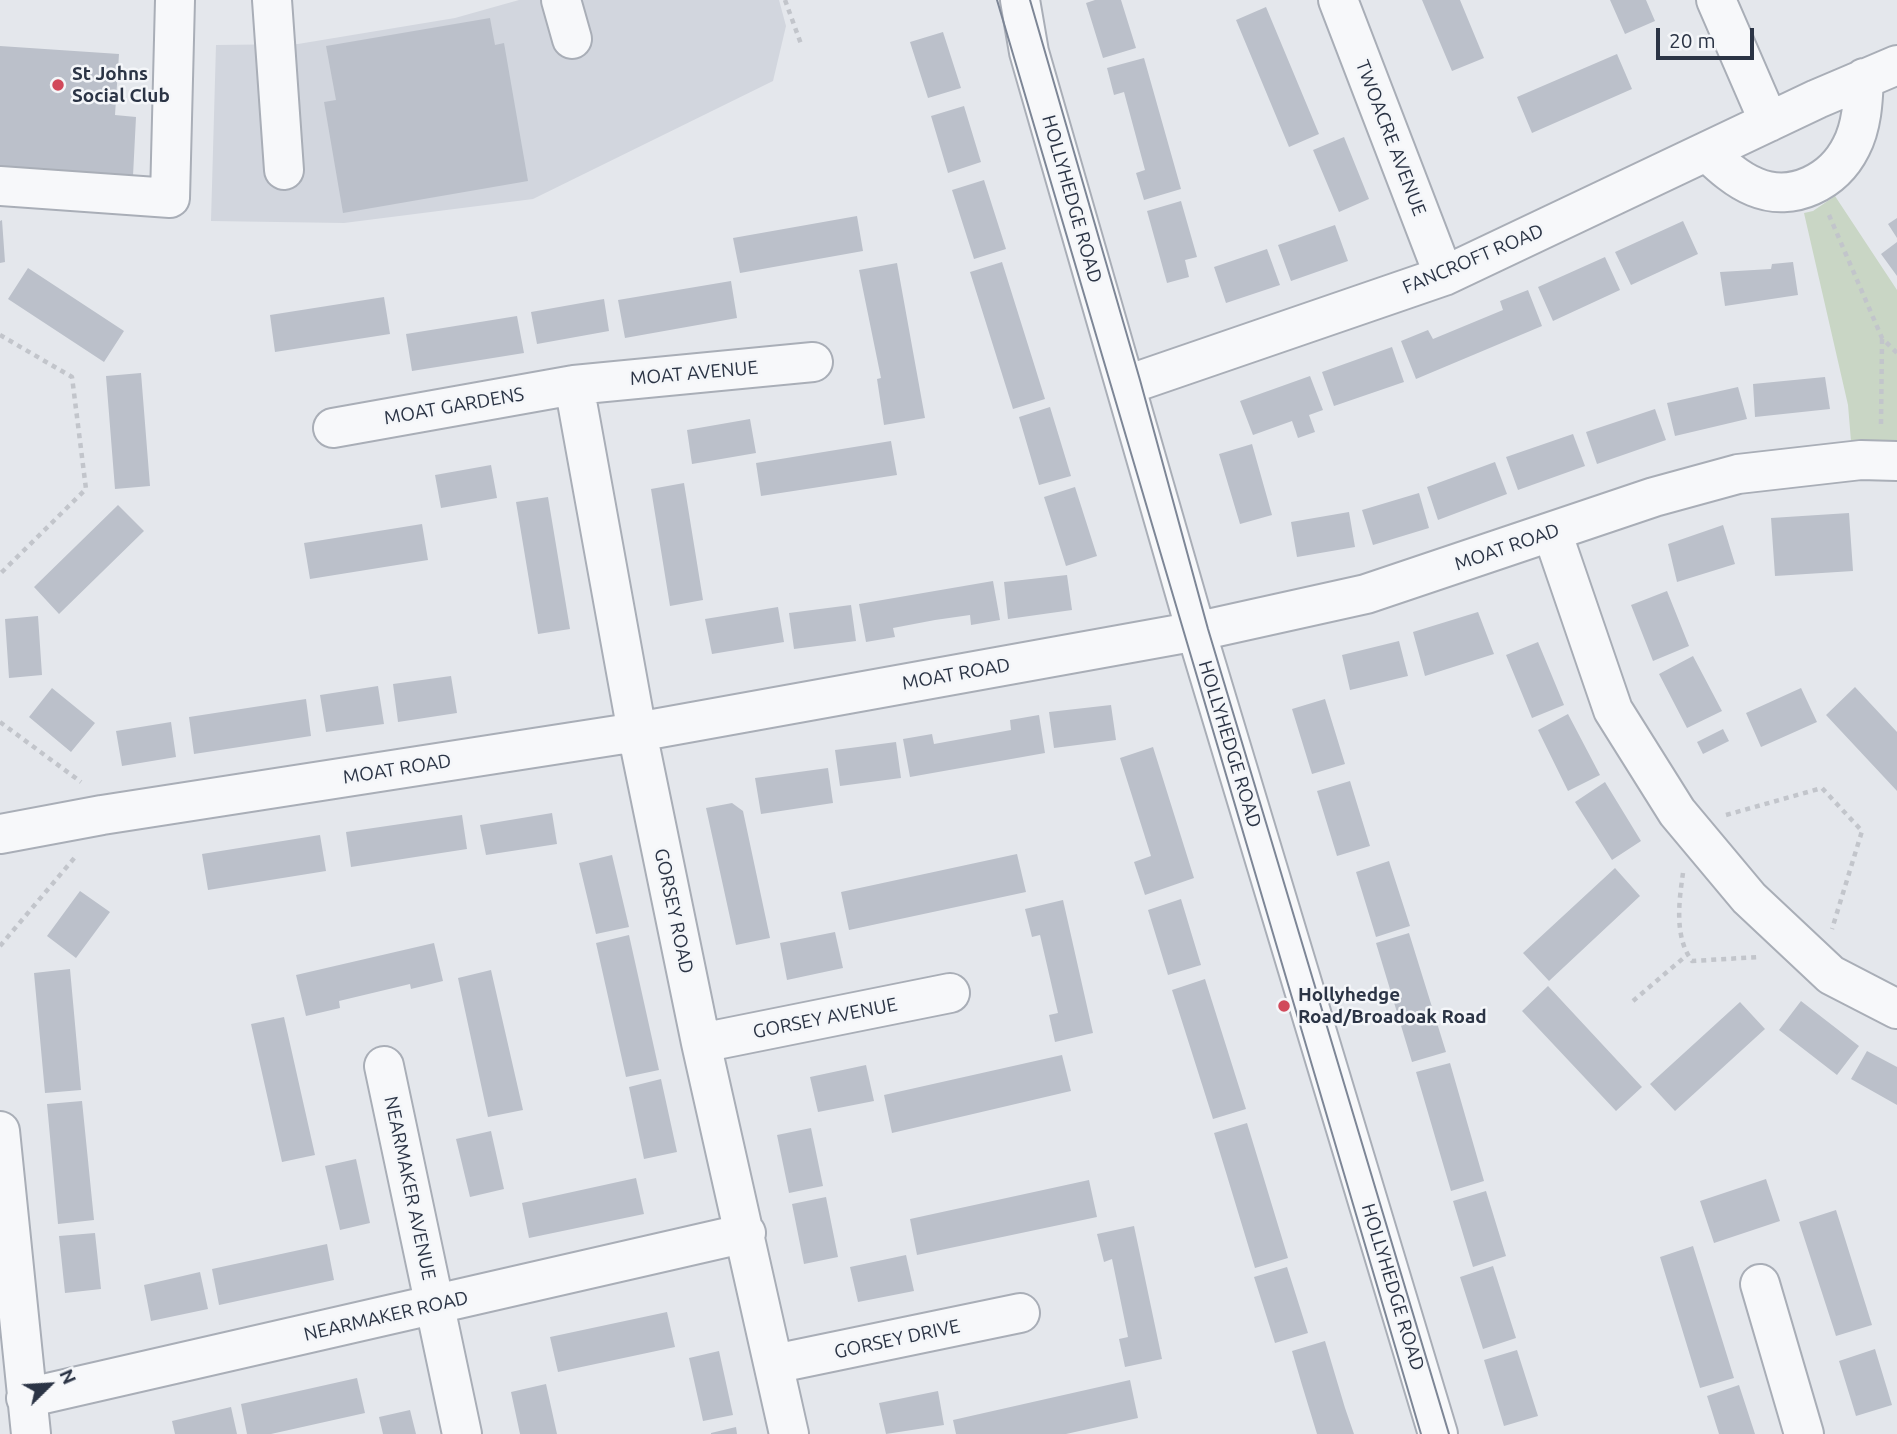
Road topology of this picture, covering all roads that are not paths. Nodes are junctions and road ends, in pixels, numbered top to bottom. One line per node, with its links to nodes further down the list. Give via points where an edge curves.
1 (175, 0): 14 (street, via 170,198)
2 (272, 0): 13 (street)
3 (561, 0): 8 (street)
4 (1002, 0): 9 (street, HOLLYHEDGE ROAD)
5 (1020, 0): 9 (street, HOLLYHEDGE ROAD)
6 (1338, 0): 15 (street, TWOACRE AVENUE)
7 (1716, 0): 11 (street)
8 (572, 39)
9 (1030, 52): 18 (street, HOLLYHEDGE ROAD)
10 (1881, 72): 11 (street, FANCROFT ROAD); 12 (street, via 1852,146 1837,169 1815,186 1786,192 1756,188)
11 (1769, 122): 12 (street, FANCROFT ROAD)
12 (1707, 152): 15 (street, FANCROFT ROAD)
13 (284, 170)
14 (0, 186)
15 (1444, 276): 18 (street, FANCROFT ROAD)
16 (813, 362): 17 (street, MOAT AVENUE)
17 (575, 384): 19 (street, MOAT GARDENS); 23 (street, GORSEY ROAD)
18 (1126, 385): 22 (street, HOLLYHEDGE ROAD)
19 (332, 428)
20 (1889, 461): 21 (street, MOAT ROAD, via 1803,464 1738,474)
21 (1552, 532): 22 (street, MOAT ROAD, via 1366,594); 26 (street, via 1613,710 1691,829 1749,898 1831,975)
22 (1196, 631): 23 (street, MOAT ROAD); 38 (street, HOLLYHEDGE ROAD)
23 (637, 732): 24 (street, MOAT ROAD); 27 (street, GORSEY ROAD)
24 (0, 834)
25 (950, 993): 27 (street, GORSEY AVENUE)
26 (1897, 1009)
27 (701, 1043): 30 (street, GORSEY ROAD)
28 (384, 1066): 32 (street, NEARMAKER AVENUE)
29 (0, 1131): 35 (street)
30 (746, 1233): 32 (street, NEARMAKER ROAD); 34 (street, GORSEY ROAD)
31 (1760, 1284): 39 (street)
32 (435, 1305): 35 (street, NEARMAKER ROAD); 36 (street, NEARMAKER AVENUE)
33 (1020, 1313): 34 (street, GORSEY DRIVE)
34 (774, 1364): 37 (street, GORSEY ROAD)
35 (29, 1416)
36 (462, 1434)
37 (789, 1434)
38 (1438, 1434)
39 (1804, 1434)

